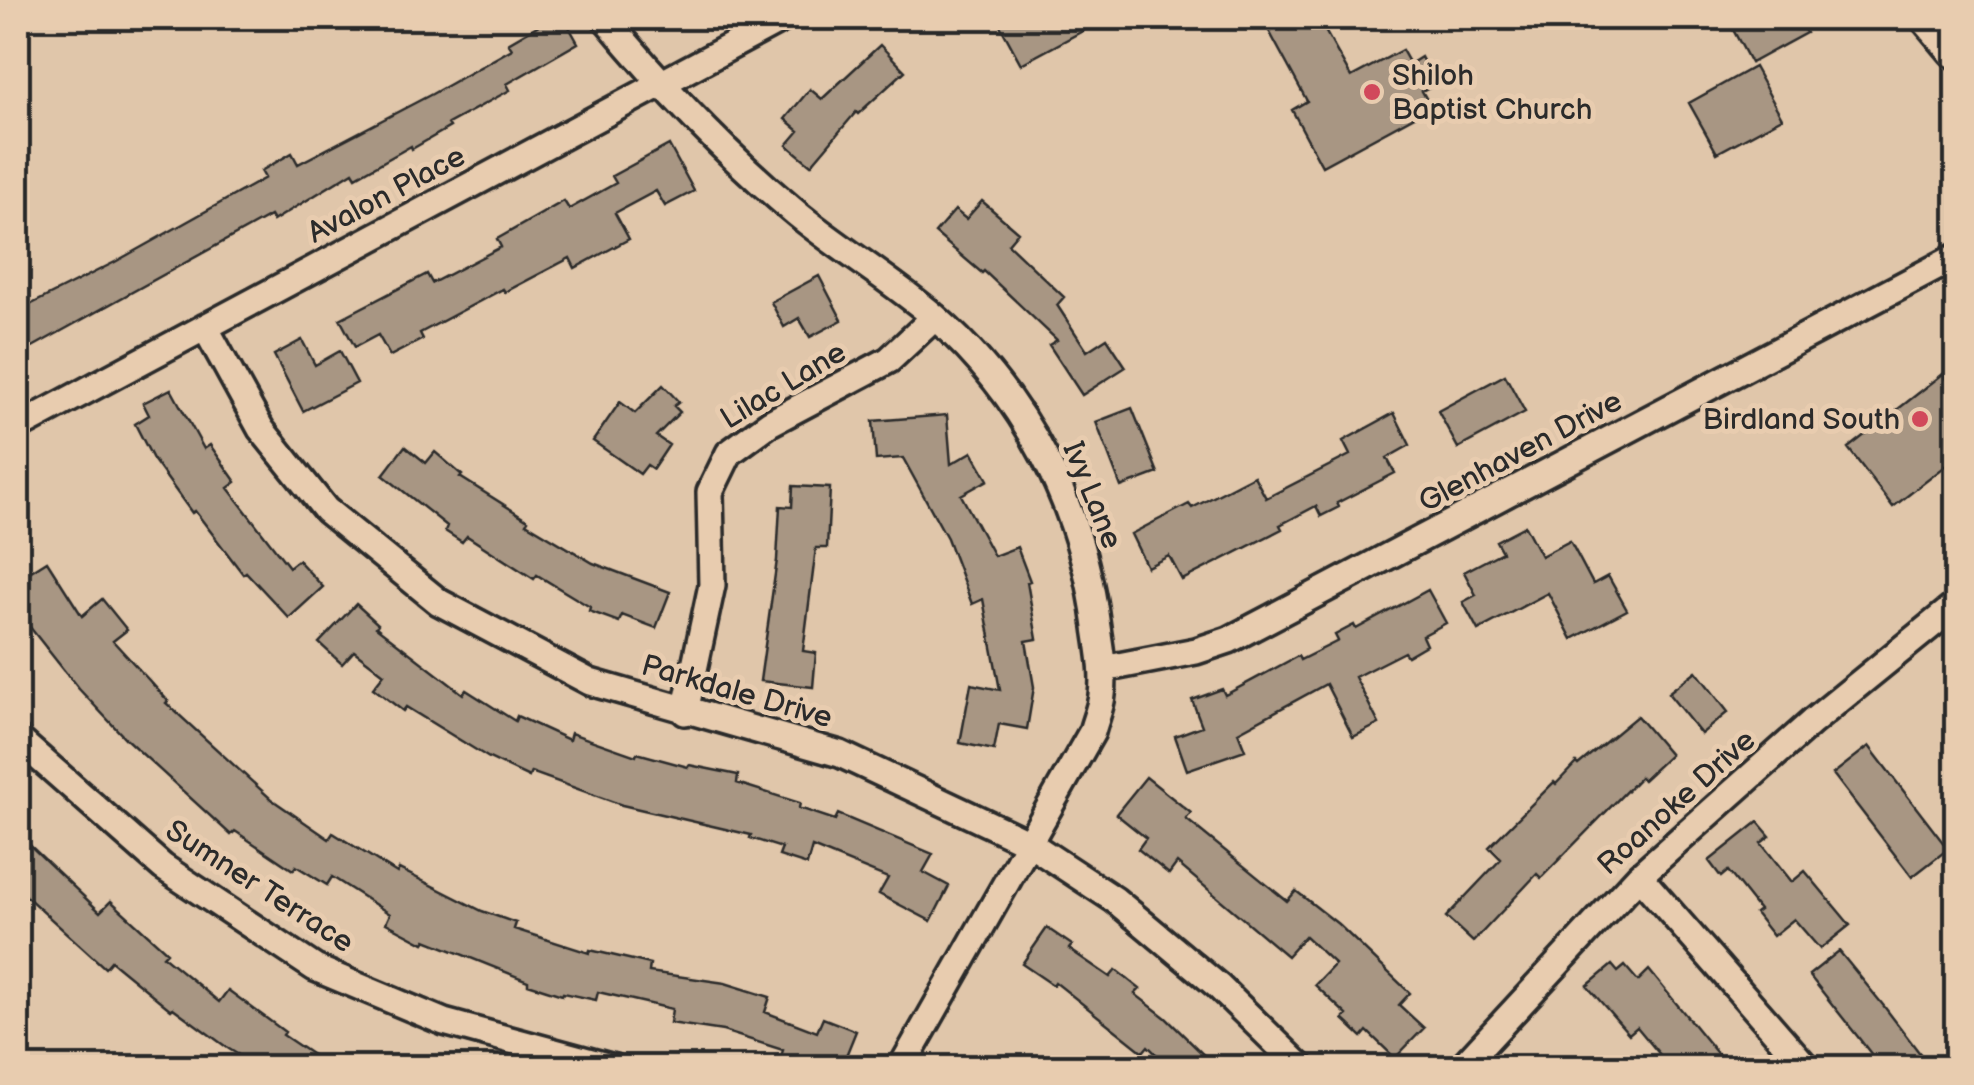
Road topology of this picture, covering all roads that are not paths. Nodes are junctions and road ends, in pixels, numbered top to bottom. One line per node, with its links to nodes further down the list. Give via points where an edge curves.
1 (605, 18): 5 (street, Ivy Lane)
2 (784, 18): 5 (street, Avalon Place)
3 (1929, 18): 4 (main road)
4 (1956, 50)
5 (660, 85): 7 (street, Ivy Lane, via 795,212); 8 (street, Avalon Place)
6 (1956, 257): 11 (street, Glenhaven Drive, via 1229,640)
7 (936, 317): 11 (street, Ivy Lane, via 1009,397 1050,462 1092,583); 12 (street, Lilac Lane, via 888,360 729,453 710,492 712,585)
8 (204, 327): 9 (street, Avalon Place); 12 (street, Parkdale Drive, via 261,429 326,510 439,602 590,682)
9 (18, 427)
10 (1956, 606): 15 (street, Roanoke Drive, via 1812,722)
11 (1103, 669): 14 (street, Ivy Lane, via 1092,732)
12 (686, 712): 14 (street, Parkdale Drive, via 840,754)
13 (18, 739): 16 (street, Sumner Terrace, via 164,868 315,968 444,1022)
14 (1028, 842): 17 (street, Ivy Lane); 18 (street, Parkdale Drive, via 1115,900)
15 (1639, 876): 19 (street, Roanoke Drive); 20 (street)
16 (614, 1068)
17 (900, 1068)
18 (1302, 1068)
19 (1461, 1068)
20 (1807, 1068)

